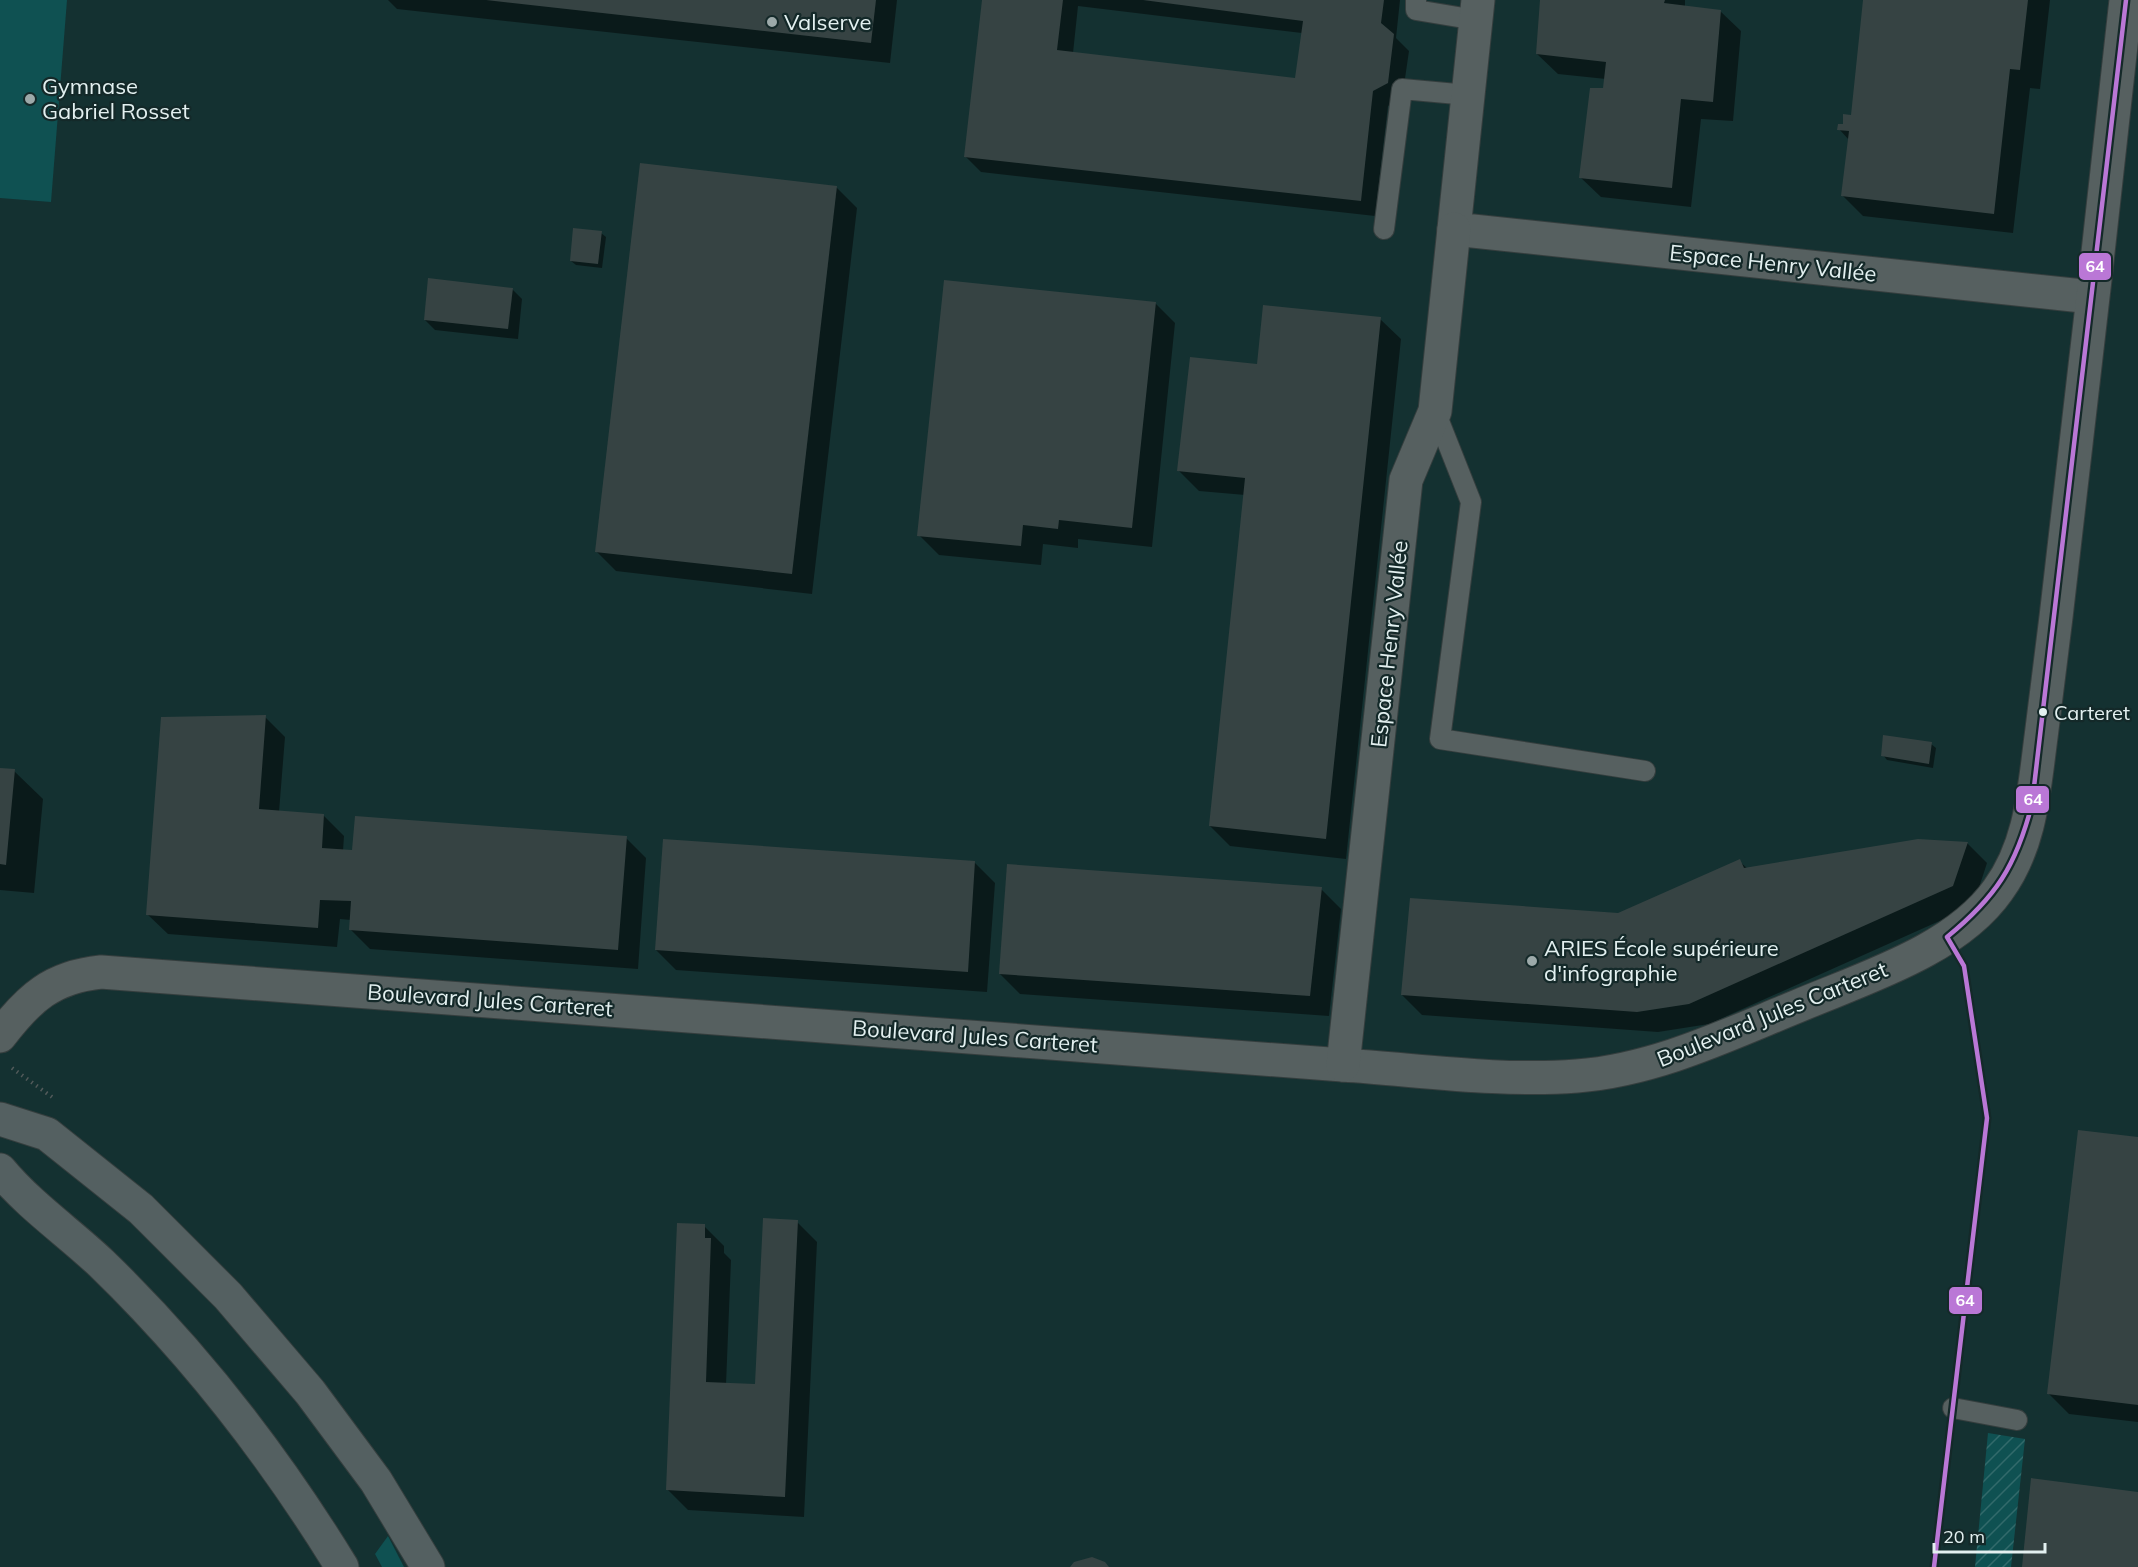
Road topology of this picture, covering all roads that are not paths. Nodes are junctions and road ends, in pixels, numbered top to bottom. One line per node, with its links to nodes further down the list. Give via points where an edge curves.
1 (1416, 0): 3 (lane, via 1416,10)
2 (2126, 0): 7 (street, Boulevard Jules Carteret)
3 (1477, 10): 4 (street, Espace Henry Vallée)
4 (1468, 95): 5 (lane, via 1402,89); 6 (street, Espace Henry Vallée)
5 (1384, 229)
6 (1454, 229): 7 (street, Espace Henry Vallée); 8 (street, Espace Henry Vallée)
7 (2092, 297): 11 (street, Boulevard Jules Carteret, via 2032,804 2024,839 1996,893 1947,937 1896,965 1707,1044 1621,1070 1520,1077)
8 (1435, 411): 9 (lane, via 1471,502 1440,739); 11 (street, Espace Henry Vallée, via 1406,480)
9 (1646, 771)
10 (0, 1036): 11 (street, Boulevard Jules Carteret, via 20,1009 52,984 78,974 101,972)
11 (1343, 1065)
12 (0, 1119): 17 (main road, via 47,1134 141,1209 228,1296 310,1392 363,1463)
13 (0, 1170): 16 (main road, via 20,1194 99,1262 186,1352 264,1450)
14 (1953, 1408): 15 (lane)
15 (2017, 1420)
16 (342, 1567)
17 (428, 1567)

